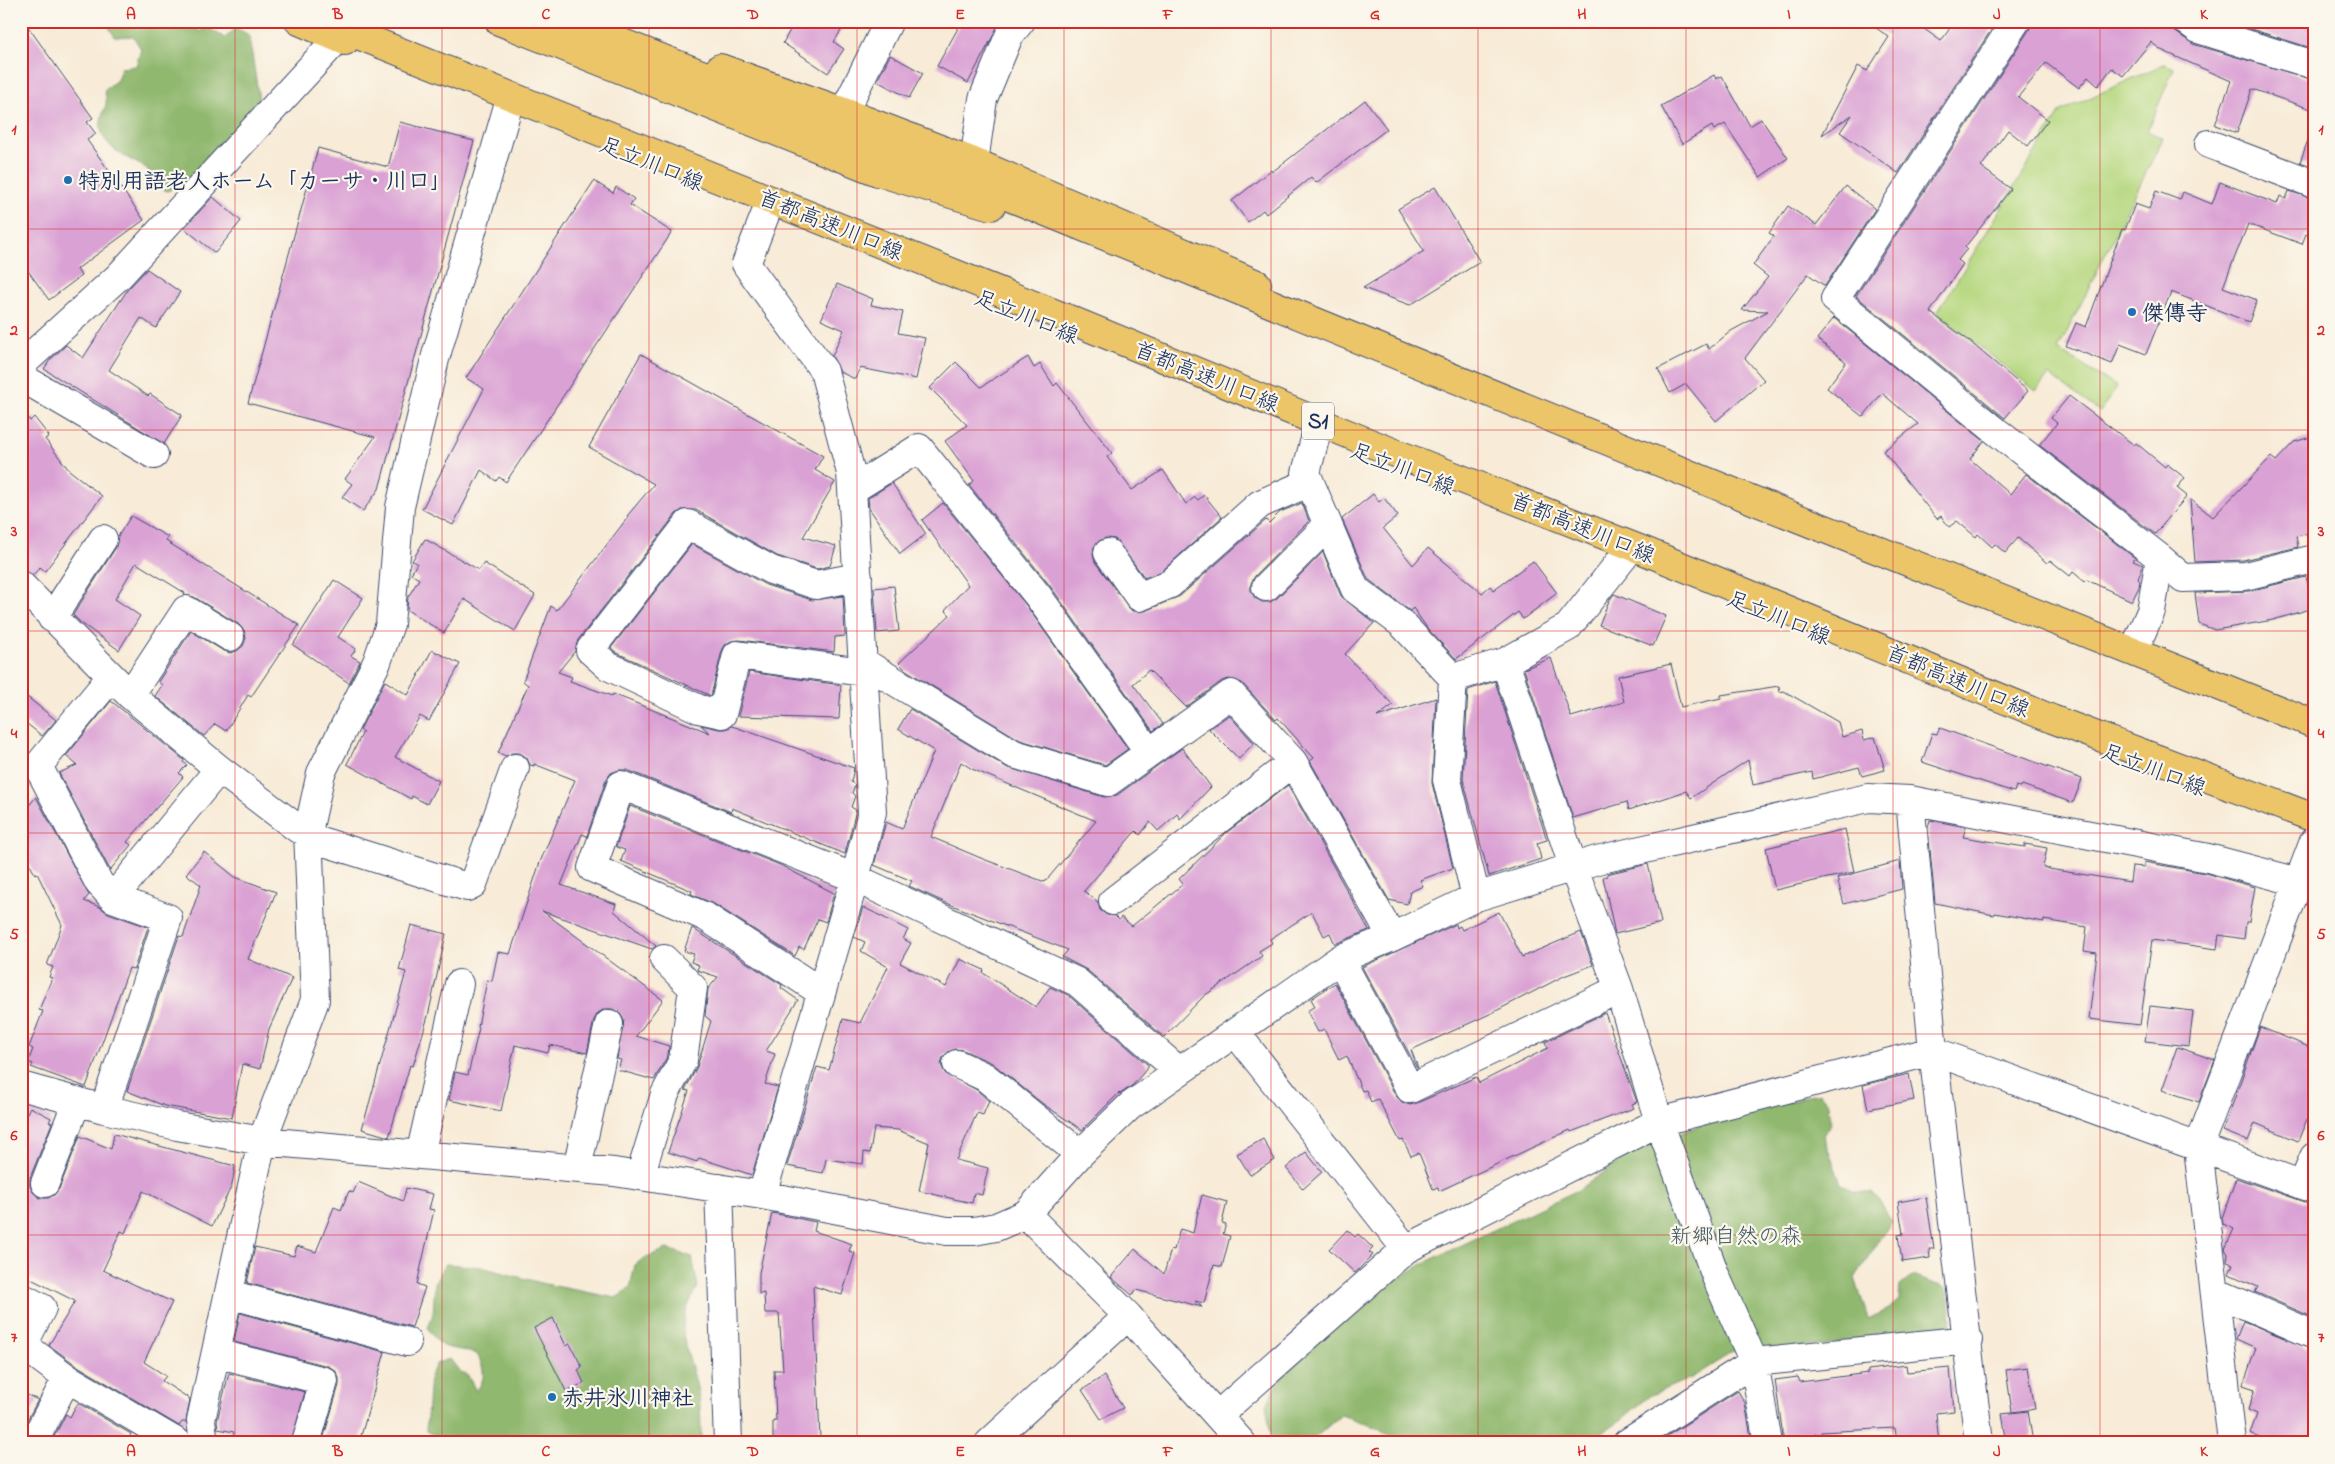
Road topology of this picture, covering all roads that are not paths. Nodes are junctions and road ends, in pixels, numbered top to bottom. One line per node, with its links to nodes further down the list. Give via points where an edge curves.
1 (299, 21): 9 (main road, 足立川口線)
2 (498, 21): 17 (main road, via 878,172)
3 (567, 21): 17 (main road)
4 (597, 21): 12 (main road)
5 (889, 21): 12 (street)
6 (1021, 21): 14 (street, via 1009,36 983,99)
7 (2016, 21): 28 (street, via 1835,299 1997,432)
8 (2187, 21): 10 (street, via 2198,29)
9 (331, 30): 11 (main road, 足立川口線); 18 (street, via 119,276); 47 (main road, 首都高速川口線 / S1, via 1066,318 2052,719)
10 (2314, 65)
11 (508, 106): 16 (main road, 足立川口線); 49 (street, via 435,359 400,507 390,624 377,662 321,773)
12 (844, 112): 14 (main road)
13 (2209, 144): 15 (street)
14 (974, 162): 35 (main road, via 1305,304)
15 (2314, 184)
16 (766, 210): 20 (main road, 足立川口線); 23 (street, via 746,264 824,371 851,473)
17 (1152, 255): 41 (main road)
18 (21, 365)
19 (21, 378): 21 (street)
20 (1316, 434): 22 (street, via 1306,473); 27 (main road, 足立川口線)
21 (154, 456)
22 (1310, 482): 24 (street); 26 (street, via 1260,504 1170,584 1139,597)
23 (852, 490): 30 (street); 42 (street, via 919,448 1038,596)
24 (1328, 526): 32 (street); 38 (street, via 1355,589 1402,624)
25 (103, 539): 33 (street)
26 (1108, 553)
27 (1626, 554): 36 (street, via 1568,627); 48 (main road, 足立川口線, via 2060,734)
28 (2160, 558): 29 (street, via 2183,578 2246,576); 35 (street, via 2151,611)
29 (2314, 559)
30 (858, 577): 37 (street); 37 (street, via 816,585 771,570 688,524 590,650 608,666 699,709 722,714 737,656)
31 (21, 585): 33 (street)
32 (1266, 587)
33 (52, 618): 39 (street)
34 (230, 637): 39 (street, via 186,610)
35 (2137, 643): 40 (main road)
36 (1505, 662): 38 (street); 51 (street)
37 (863, 667): 42 (street, via 1014,754 1108,782); 52 (street, via 872,812)
38 (1453, 678): 54 (street, via 1447,780)
39 (121, 686): 45 (street); 55 (street, via 38,766 99,883)
40 (2314, 714)
41 (2314, 724)
42 (1149, 752): 43 (street, via 1231,694)
43 (1293, 762): 56 (street); 57 (street)
44 (515, 768): 49 (street, via 472,884 467,887)
45 (219, 769): 49 (street); 55 (street)
46 (1910, 800): 51 (street, via 1868,798 1597,860); 53 (street, via 2208,858); 65 (street)
47 (2314, 818)
48 (2314, 830)
49 (308, 834): 72 (street, via 315,1000)
50 (2314, 841): 53 (street)
51 (1574, 869): 54 (street); 61 (street)
52 (855, 878): 62 (street); 62 (street, via 621,785 592,868 706,917); 67 (street, via 1077,982)
53 (2306, 884): 73 (street)
54 (1476, 897): 57 (street)
55 (113, 898): 70 (street, via 168,918)
56 (1113, 901)
57 (1392, 937): 59 (street)
58 (664, 959): 78 (street, via 692,988 683,1060 665,1094)
59 (1340, 959): 61 (street, via 1410,1089); 64 (street)
60 (459, 984): 75 (street)
61 (1619, 989): 71 (street)
62 (821, 992): 82 (street)
63 (609, 1024): 77 (street)
64 (1236, 1033): 67 (street); 84 (street)
65 (1933, 1051): 71 (street); 73 (street); 90 (street)
66 (957, 1064): 74 (street, via 985,1076)
67 (1179, 1071): 74 (street, via 1130,1106)
68 (21, 1086): 69 (street)
69 (77, 1101): 70 (street); 79 (street)
70 (104, 1109): 72 (street)
71 (1659, 1122): 84 (street); 93 (street, via 1716,1277)
72 (262, 1141): 75 (street); 86 (street)
73 (2198, 1148): 80 (street); 85 (street)
74 (1080, 1154): 83 (street)
75 (420, 1155): 77 (street)
76 (2314, 1156): 80 (street)
77 (577, 1168): 78 (street)
78 (640, 1176): 81 (street)
79 (45, 1183)
80 (2308, 1187)
81 (719, 1188): 82 (street); 99 (street)
82 (762, 1195): 83 (street, via 948,1231 996,1227)
83 (1026, 1214): 88 (street)
84 (1406, 1249): 95 (street)
85 (2215, 1292): 89 (street); 105 (street)
86 (229, 1294): 91 (street); 92 (street)
87 (21, 1297): 94 (street, via 42,1308 24,1345)
88 (1128, 1316): 95 (street); 100 (street)
89 (2314, 1335)
90 (1969, 1340): 93 (street); 104 (street)
91 (407, 1342)
92 (216, 1353): 96 (street); 98 (street, via 324,1381)
93 (1754, 1362): 102 (street); 103 (street)
94 (67, 1378): 96 (street); 97 (street)
95 (1218, 1414): 101 (street)
96 (199, 1442)
97 (33, 1443)
98 (306, 1443)
99 (728, 1443)
100 (989, 1443)
101 (1242, 1443)
102 (1626, 1443)
103 (1768, 1443)
104 (1980, 1443)
105 (2232, 1443)

